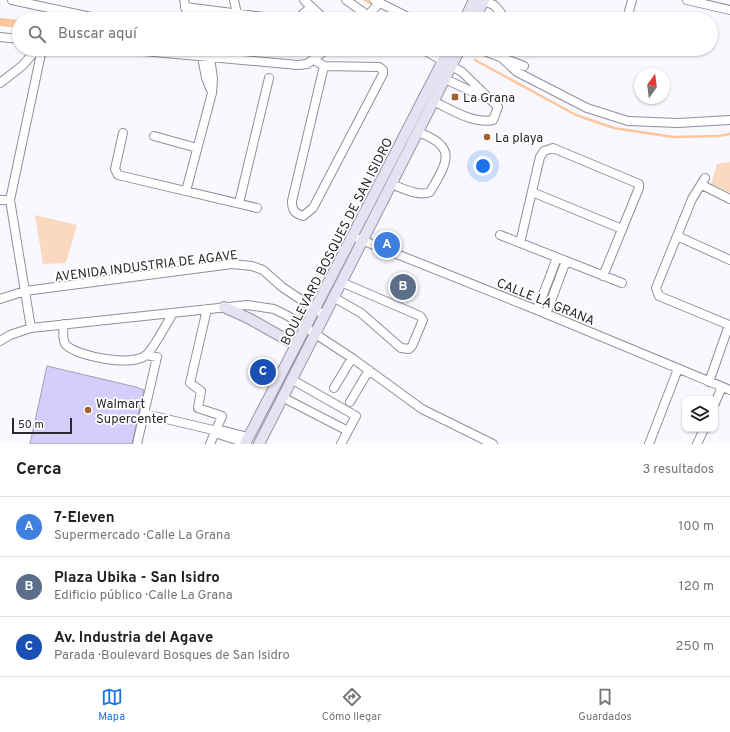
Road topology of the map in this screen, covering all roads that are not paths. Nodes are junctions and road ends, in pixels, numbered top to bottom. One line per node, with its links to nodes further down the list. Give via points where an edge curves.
1 (12, 0): 11 (street)
2 (234, 0): 15 (street)
3 (304, 0): 10 (street)
4 (346, 0): 18 (street)
5 (632, 0): 24 (street)
6 (687, 0): 12 (street)
7 (477, 1): 21 (main road); 22 (main road); 23 (street, via 494,4)
8 (377, 2): 19 (street); 20 (street)
9 (185, 4): 14 (street)
10 (311, 8): 16 (street); 17 (street)
11 (51, 10): 13 (street)
12 (730, 10)
13 (62, 12)
14 (227, 12)
15 (237, 12)
16 (306, 12)
17 (316, 12)
18 (361, 12)
19 (372, 12)
20 (398, 12)
21 (470, 12)
22 (476, 12)
23 (500, 12)
24 (629, 12)
25 (0, 37): 26 (street)
26 (12, 38)
27 (31, 56): 42 (street)
28 (41, 56): 55 (street)
29 (195, 56): 34 (street)
30 (319, 56): 36 (street)
31 (434, 56): 37 (street)
32 (448, 56): 37 (main road, BOULEVARD BOSQUES DE SAN ISIDRO)
33 (454, 56): 37 (main road, BOULEVARD BOSQUES DE SAN ISIDRO)
34 (206, 57): 36 (street, via 298,65); 49 (street, via 213,78 212,93)
35 (501, 57): 39 (street); 45 (street, via 517,72 587,108 628,121 678,123)
36 (314, 60): 38 (street)
37 (447, 64): 41 (main road, BOULEVARD BOSQUES DE SAN ISIDRO); 43 (street, via 462,72); 61 (main road, BOULEVARD BOSQUES DE SAN ISIDRO)
38 (324, 66): 38 (street, via 378,67 383,70 383,74 313,208 303,216 296,214 292,208 292,201)
39 (524, 66)
40 (269, 78): 56 (street)
41 (445, 79): 43 (street); 44 (main road, BOULEVARD BOSQUES DE SAN ISIDRO)
42 (0, 83)
43 (491, 100): 44 (street, via 498,107 497,112 493,120 486,122 470,118)
44 (433, 101): 46 (main road, BOULEVARD BOSQUES DE SAN ISIDRO)
45 (730, 120)
46 (418, 132): 50 (main road, BOULEVARD BOSQUES DE SAN ISIDRO); 50 (street, via 430,136 446,154 447,161 443,170 430,192 418,193)
47 (123, 133): 51 (street, via 115,172)
48 (154, 136): 49 (street)
49 (198, 148): 51 (street)
50 (391, 184): 61 (main road, BOULEVARD BOSQUES DE SAN ISIDRO)
51 (186, 191): 56 (street)
52 (532, 192): 58 (street); 58 (street, via 540,157 544,151 553,148 639,184); 62 (street)
53 (730, 199): 60 (street, via 704,182 692,198)
54 (0, 200): 55 (street)
55 (10, 200): 69 (street)
56 (239, 203): 57 (street)
57 (257, 208)
58 (622, 229): 66 (street)
59 (500, 235): 62 (street)
60 (677, 236): 64 (street); 80 (street, via 656,293)
61 (357, 238): 67 (main road, BOULEVARD BOSQUES DE SAN ISIDRO); 74 (main road, BOULEVARD BOSQUES DE SAN ISIDRO); 75 (street, CALLE LA GRANA)
62 (520, 243): 63 (street)
63 (557, 258): 65 (street); 75 (street)
64 (730, 260)
65 (566, 261): 66 (street); 77 (street)
66 (603, 276): 68 (street)
67 (341, 282): 70 (main road, BOULEVARD BOSQUES DE SAN ISIDRO); 70 (street, via 420,316 423,320 412,346 409,349 401,348 361,313)
68 (622, 283)
69 (25, 291): 71 (street, AVENIDA INDUSTRIA DE AGAVE); 74 (street, AVENIDA INDUSTRIA DE AGAVE, via 242,264 262,270 282,288); 82 (street)
70 (333, 297): 78 (main road, BOULEVARD BOSQUES DE SAN ISIDRO)
71 (2, 298)
72 (224, 307): 73 (street); 81 (street, via 247,305 274,309); 85 (main road)
73 (207, 309): 76 (street); 99 (street, via 190,383 201,391 198,408 222,416)
74 (314, 310): 78 (street, AVENIDA INDUSTRIA DE AGAVE); 81 (main road, BOULEVARD BOSQUES DE SAN ISIDRO)
75 (537, 310): 77 (street, CALLE LA GRANA)
76 (173, 313): 79 (street); 86 (street)
77 (546, 314): 88 (street, CALLE LA GRANA)
78 (324, 315): 83 (main road, BOULEVARD BOSQUES DE SAN ISIDRO)
79 (64, 324): 82 (street); 86 (street, via 65,344 73,350 124,361 137,360)
80 (730, 325): 91 (street)
81 (306, 326): 83 (street); 85 (main road, BOULEVARD BOSQUES DE SAN ISIDRO)
82 (31, 328): 84 (street)
83 (315, 332): 87 (street); 90 (main road, BOULEVARD BOSQUES DE SAN ISIDRO)
84 (0, 341)
85 (296, 345): 102 (main road, BOULEVARD BOSQUES DE SAN ISIDRO)
86 (146, 355): 98 (street, via 157,358)
87 (352, 358): 89 (street); 93 (street)
88 (678, 369): 91 (street, CALLE LA GRANA); 108 (street)
89 (369, 370): 97 (street); 107 (street, via 422,409)
90 (291, 379): 96 (main road, BOULEVARD BOSQUES DE SAN ISIDRO); 100 (street, via 356,416)
91 (709, 382): 92 (street, CALLE LA GRANA)
92 (722, 387): 94 (street, CALLE LA GRANA); 95 (street)
93 (334, 388)
94 (730, 390)
95 (718, 396)
96 (282, 397): 100 (street); 105 (main road, BOULEVARD BOSQUES DE SAN ISIDRO)
97 (350, 402)
98 (145, 414): 99 (street); 103 (street)
99 (215, 431): 102 (street); 104 (street)
100 (348, 431): 106 (street)
101 (703, 432): 109 (street)
102 (246, 441)
103 (137, 444)
104 (210, 444)
105 (259, 444)
106 (341, 444)
107 (494, 444)
108 (649, 444)
109 (697, 444)

